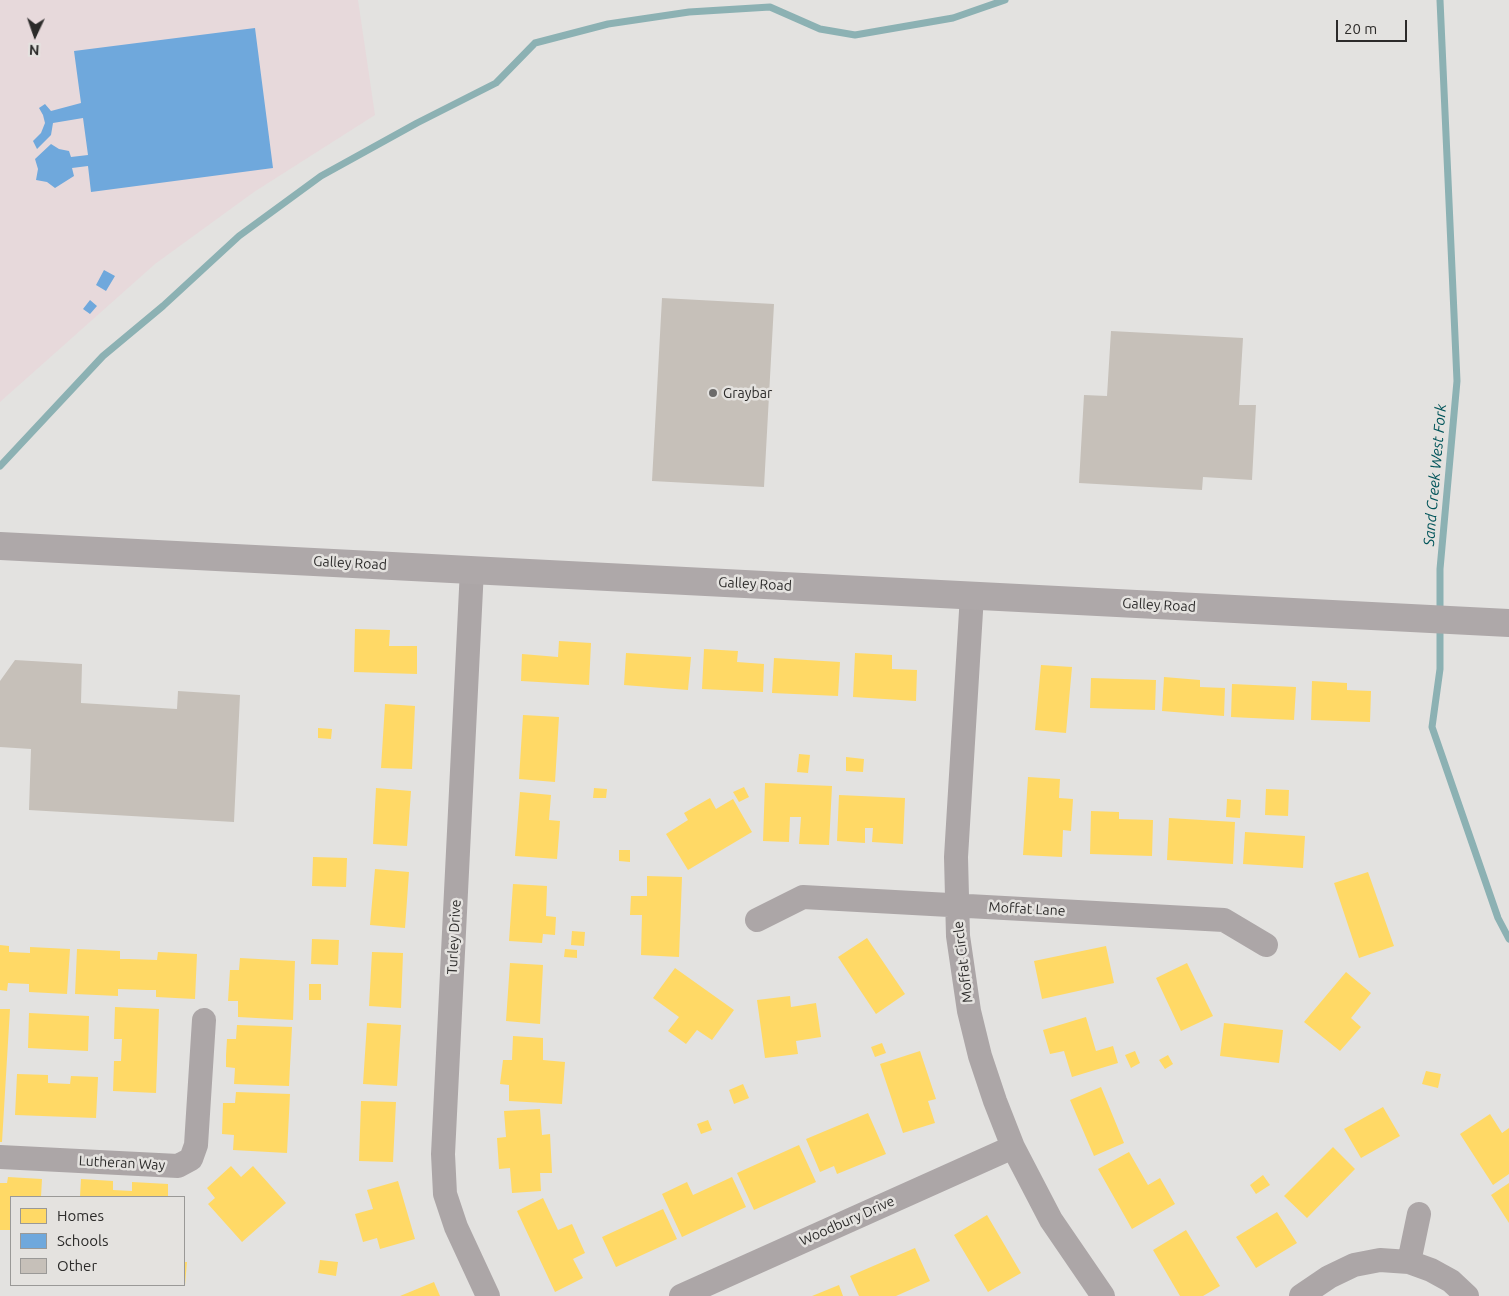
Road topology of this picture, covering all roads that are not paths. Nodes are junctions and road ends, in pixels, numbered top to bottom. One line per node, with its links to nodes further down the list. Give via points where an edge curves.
1 (0, 546): 2 (main road, Galley Road)
2 (472, 569): 3 (main road, Galley Road); 13 (street, Turley Drive, via 443,1154 445,1194 456,1227)
3 (972, 595): 4 (main road, Galley Road); 5 (street, Moffat Circle, via 956,858)
4 (1509, 623)
5 (958, 905): 6 (street, Moffat Lane, via 802,897); 7 (street, Moffat Lane, via 1224,920); 9 (street, Moffat Circle, via 958,936 969,1011 995,1101)
6 (757, 920)
7 (1266, 945)
8 (204, 1020): 10 (street, Lutheran Way, via 196,1145 190,1159 178,1166)
9 (1013, 1147): 14 (street, Woodbury Drive); 15 (street, Moffat Circle, via 1051,1220)
10 (0, 1157)
11 (1419, 1214): 12 (street)
12 (1409, 1262): 16 (street, via 1380,1260 1354,1265); 17 (street, via 1451,1281)
13 (488, 1296)
14 (681, 1296)
15 (1103, 1296)
16 (1301, 1296)
17 (1467, 1296)

